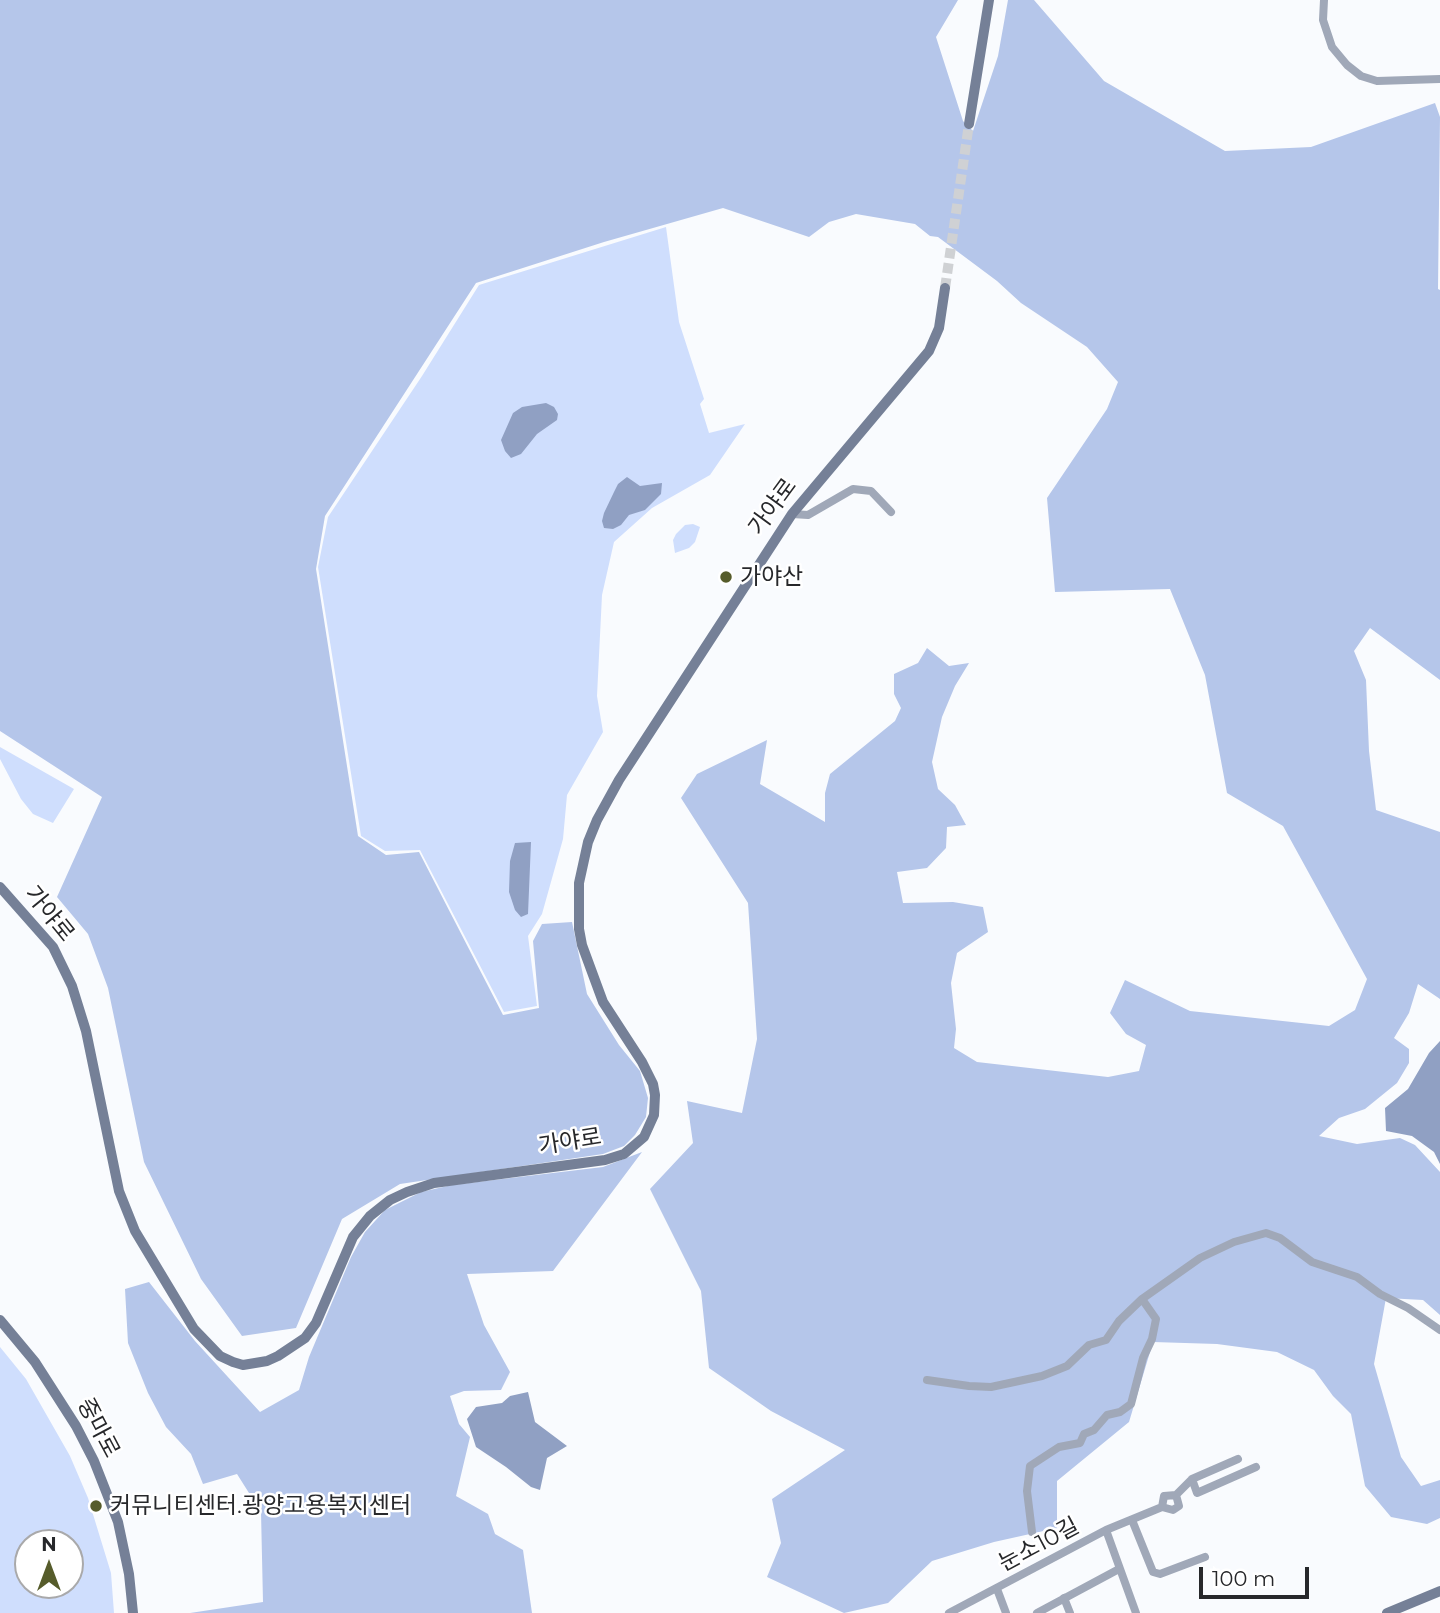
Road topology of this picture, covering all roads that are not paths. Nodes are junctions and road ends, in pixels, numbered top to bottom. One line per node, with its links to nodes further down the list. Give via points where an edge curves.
1 (989, 0): 4 (street)
2 (1324, 0): 3 (street, via 1323,20 1332,47 1361,76 1377,81)
3 (1440, 79)
4 (969, 124)
5 (945, 288): 7 (street, 가야로, via 939,328 929,351)
6 (891, 512): 7 (street, via 871,491 853,489 808,515)
7 (792, 514): 8 (street, 가야로, via 619,780 597,820 582,862 579,929 588,965 603,1002 653,1084 654,1115 644,1137 624,1154 605,1160 434,1183 390,1200 353,1237 312,1330 278,1356 243,1365 220,1356 194,1329 146,1250 119,1191 86,1031 72,986 52,947)
8 (0, 887)
9 (1142, 1299): 11 (street, via 1200,1258 1266,1233 1312,1262 1357,1277); 12 (street, via 1107,1340 1089,1345 1067,1366 1042,1376 991,1387); 18 (street, via 1156,1319 1131,1404 1107,1415 1080,1443 1059,1447 1030,1466 1027,1491)
10 (0, 1320): 24 (street, 중마로, via 35,1362 94,1461 118,1522)
11 (1440, 1330)
12 (927, 1380)
13 (1238, 1459): 15 (street)
14 (1256, 1466): 15 (street, via 1197,1493)
15 (1192, 1479): 16 (street, via 1176,1495 1179,1506 1173,1510 1162,1507)
16 (1132, 1520): 17 (street); 19 (street, via 1153,1572 1160,1574)
17 (1106, 1530): 20 (street, 눈소10길); 21 (street, 눈소10길)
18 (1032, 1532)
19 (1205, 1557)
20 (1119, 1569): 23 (street); 29 (street, 눈소10길)
21 (997, 1589): 25 (street, 눈소10길); 26 (street)
22 (1440, 1591): 30 (street)
23 (1064, 1598): 27 (street); 28 (street)
24 (133, 1613)
25 (952, 1613)
26 (1006, 1613)
27 (1037, 1613)
28 (1070, 1613)
29 (1136, 1613)
30 (1387, 1613)

